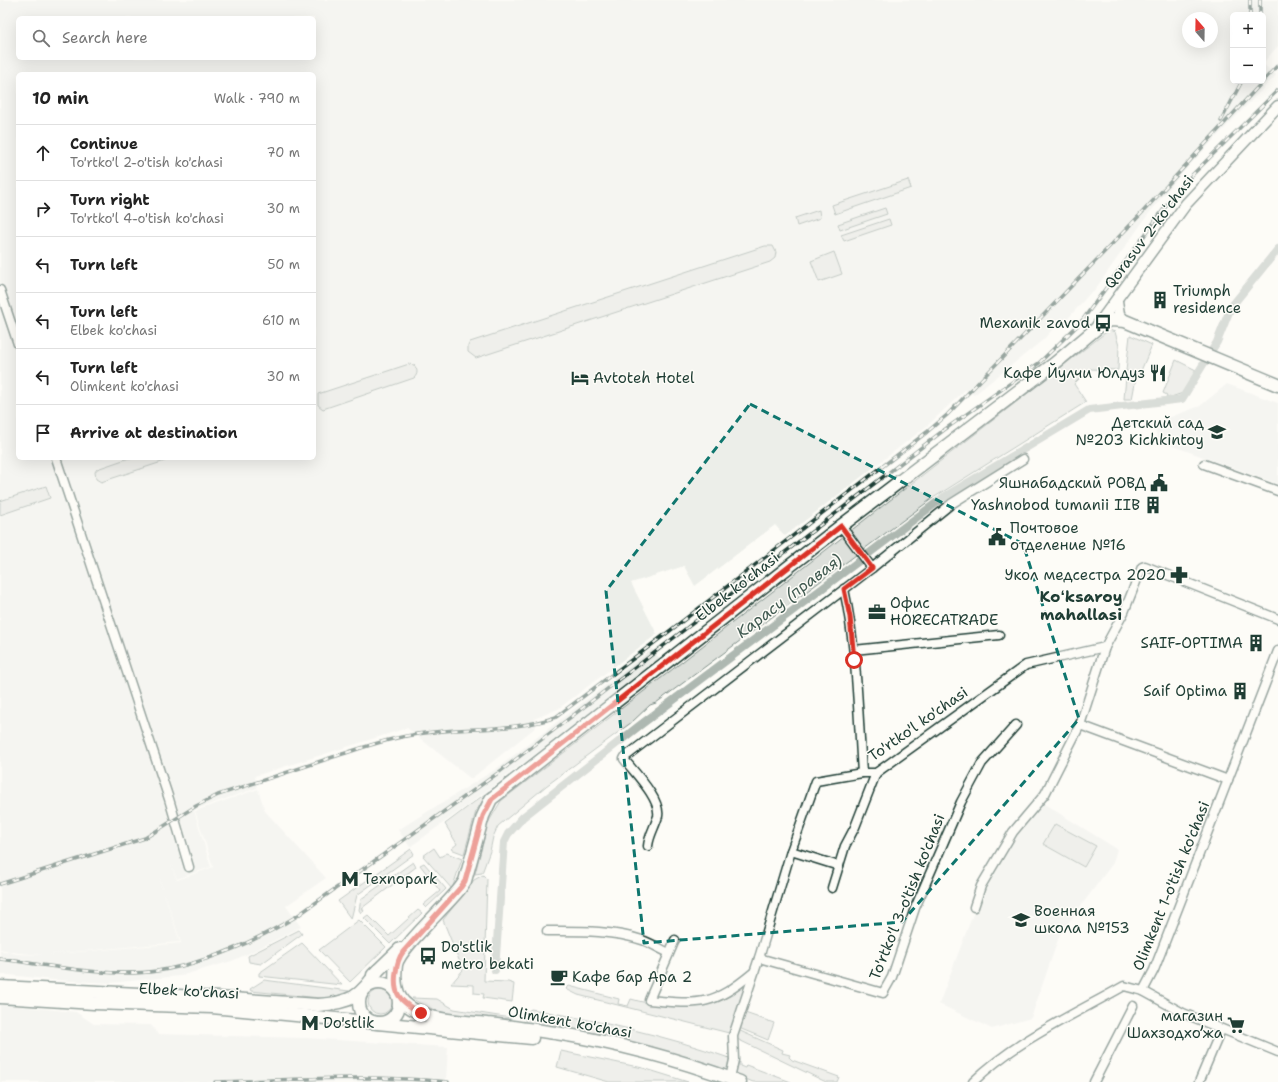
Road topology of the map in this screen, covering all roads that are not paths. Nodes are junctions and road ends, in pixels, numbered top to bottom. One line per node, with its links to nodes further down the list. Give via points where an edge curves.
1 (1278, 106): 3 (street, Qorasuv 2-koʻchasi, via 1186,204)
2 (0, 290): 6 (street)
3 (1117, 301): 4 (street, via 1119,314); 5 (street, Qorasuv 2-koʻchasi)
4 (1125, 321): 5 (main road, Elbek ko'chasi, via 1111,320); 7 (main road)
5 (1096, 327): 12 (main road, Elbek ko'chasi, via 1054,364)
6 (16, 338)
7 (1278, 385)
8 (1023, 459): 13 (street, via 951,504)
9 (57, 460): 28 (street, via 169,799)
10 (1204, 464): 11 (street)
11 (1278, 492)
12 (841, 526): 13 (street); 31 (main road, Elbek ko'chasi, via 492,799 483,816 465,881)
13 (872, 568): 14 (street)
14 (844, 589): 18 (street); 25 (street, via 625,756 624,759 654,799 658,809)
15 (1278, 619): 17 (street, via 1142,567 1124,612)
16 (1000, 635): 18 (street)
17 (1105, 647): 21 (street); 23 (street, To'rtko'l ko'chasi, via 1026,665)
18 (854, 650): 22 (street)
19 (1278, 651): 24 (street, Olimkent 1-o'tish ko'chasi)
20 (1016, 725): 35 (street, To'rtko'l 3-o'tish ko'chasi, via 982,763 961,802 915,908 892,977 883,993)
21 (1080, 725): 24 (street); 30 (street, via 1045,794 1013,832 981,886)
22 (862, 773): 23 (street, To'rtko'l ko'chasi); 26 (street, To'rtko'l ko'chasi, via 816,781)
23 (876, 773): 27 (street)
24 (1228, 780): 40 (street, Olimkent 1-o'tish ko'chasi, via 1154,970)
25 (648, 846)
26 (791, 851): 27 (street); 35 (street, To'rtko'l ko'chasi)
27 (839, 866): 29 (street)
28 (189, 867)
29 (832, 888)
30 (974, 907)
31 (433, 918): 36 (main road, Elbek ko'chasi); 41 (main road, Elbek ko'chasi, via 399,957 396,974)
32 (547, 931): 34 (street, via 615,933 643,940)
33 (675, 940): 34 (street)
34 (669, 953): 37 (street, via 649,1000 684,1004 703,1002 732,989)
35 (759, 958): 37 (street, To'rtko'l ko'chasi)
36 (378, 970): 39 (main road, Elbek ko'chasi); 43 (main road, Elbek ko'chasi, via 354,991)
37 (755, 971): 48 (street, To'rtko'l ko'chasi, via 733,1036)
38 (0, 987): 43 (main road, Elbek ko'chasi)
39 (366, 988): 41 (main road, via 383,983 392,987); 43 (main road, Elbek ko'chasi, via 351,998); 45 (main road, via 360,997 360,1007 367,1019)
40 (1143, 991): 46 (street); 50 (street, Olimkent 1-o'tish ko'chasi, via 1124,986 1046,1030 1006,1056)
41 (398, 995): 45 (main road, via 399,1006 395,1014 388,1020); 48 (main road, Olimkent ko'chasi, via 409,1007 434,1017 594,1040 670,1058)
42 (0, 997): 45 (main road, Elbek ko'chasi, via 212,1008)
43 (332, 1004)
44 (1132, 1006): 51 (street)
45 (377, 1022): 49 (main road, Olimkent ko'chasi, via 485,1032 568,1044 668,1066)
46 (1221, 1030): 47 (street); 52 (street)
47 (1278, 1052)
48 (735, 1080)
49 (715, 1082)
50 (973, 1082)
51 (1094, 1082)
52 (1199, 1082)

